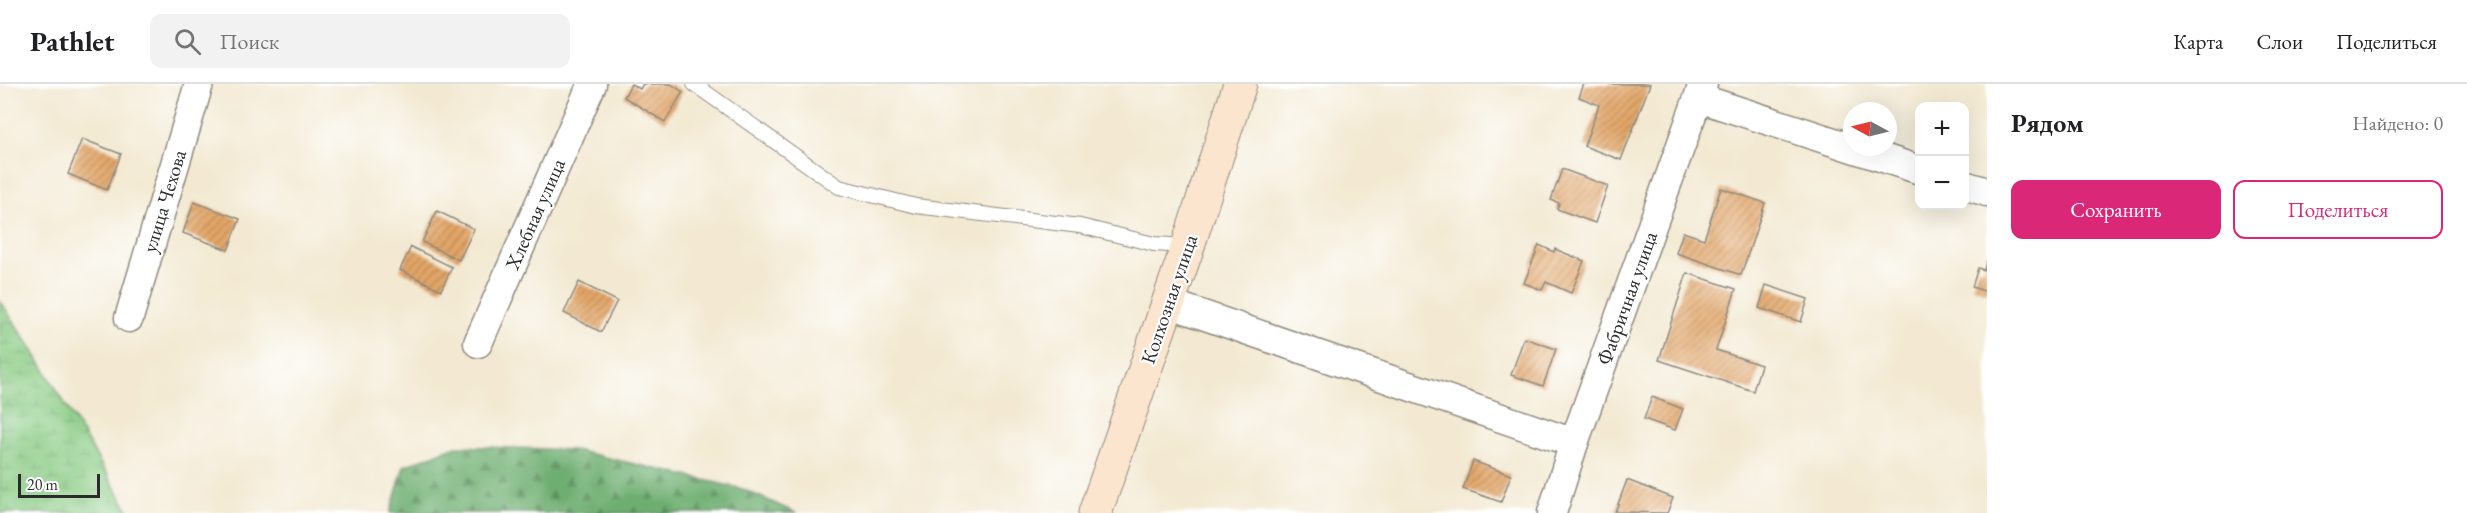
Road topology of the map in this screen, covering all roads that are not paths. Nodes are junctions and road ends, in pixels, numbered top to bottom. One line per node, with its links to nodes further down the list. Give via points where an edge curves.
1 (199, 84): 11 (street, улица Чехова)
2 (592, 84): 12 (street, Хлебная улица)
3 (694, 84): 9 (lane, via 838,187 916,206 1080,226 1154,244)
4 (1240, 84): 9 (street, Колхозная улица)
5 (1701, 91): 6 (street); 13 (street, Фабричная улица)
6 (1915, 168)
7 (1969, 186): 8 (street)
8 (1987, 192)
9 (1188, 246): 10 (street, Колхозная улица)
10 (1168, 303): 13 (street); 14 (street, Колхозная улица)
11 (129, 318)
12 (478, 344)
13 (1574, 443): 15 (street, Фабричная улица)
14 (1095, 513)
15 (1552, 513)

